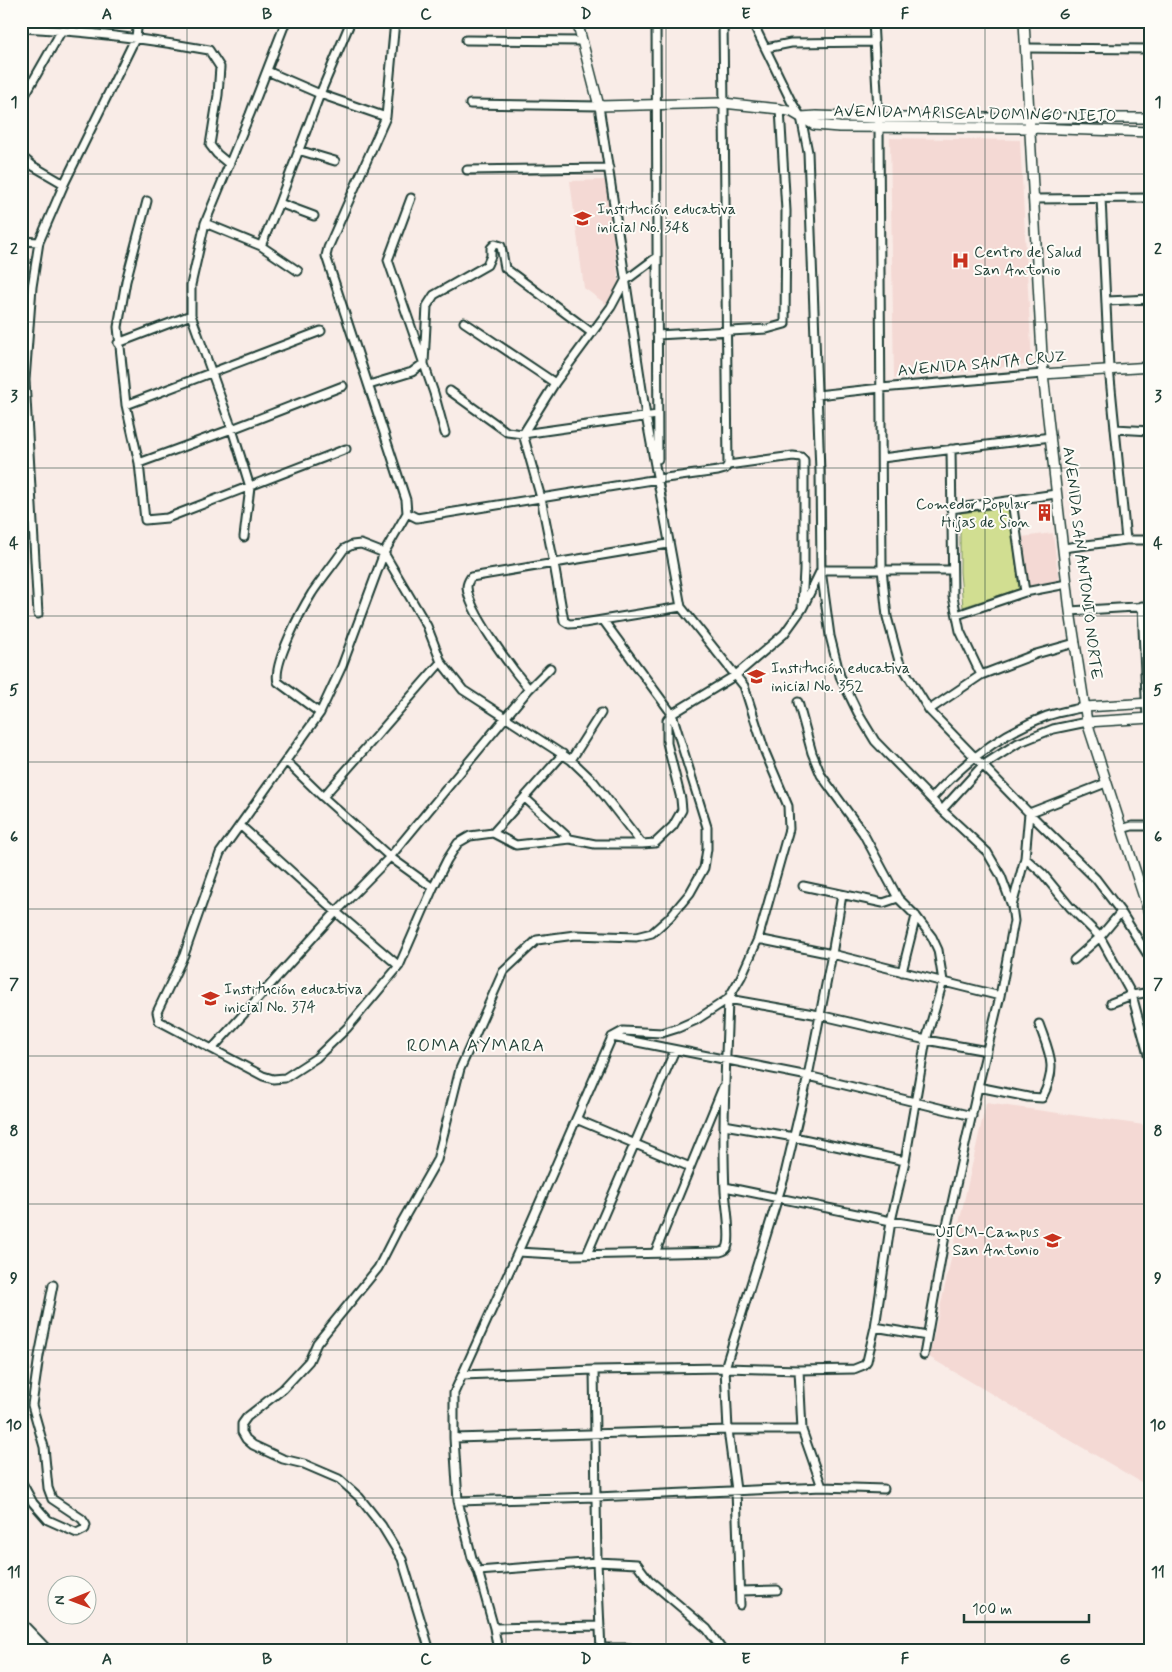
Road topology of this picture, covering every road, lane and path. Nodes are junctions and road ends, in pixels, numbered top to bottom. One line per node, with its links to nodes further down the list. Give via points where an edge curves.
1 (73, 21): 14 (street)
2 (138, 21): 15 (street)
3 (286, 21): 22 (street)
4 (351, 21): 23 (street)
5 (395, 21): 30 (street)
6 (577, 21): 17 (street)
7 (656, 21): 27 (street)
8 (723, 21): 25 (street)
9 (752, 21): 19 (street)
10 (873, 21): 18 (street)
11 (1024, 21): 20 (street, AVENIDA SAN ANTONIO NORTE)
12 (21, 28): 13 (street)
13 (62, 30): 14 (street); 24 (street)
14 (72, 32): 15 (street)
15 (136, 37): 41 (street, via 210,50 215,56 220,67 210,145); 44 (street)
16 (466, 40): 17 (street)
17 (582, 41): 28 (street)
18 (874, 42): 19 (street, via 791,43); 32 (street)
19 (766, 48): 31 (street)
20 (1026, 48): 21 (street); 33 (street, AVENIDA SAN ANTONIO NORTE)
21 (1151, 49)
22 (267, 71): 23 (street); 41 (street)
23 (320, 94): 30 (street); 38 (street)
24 (21, 102)
25 (723, 103): 27 (street, AVENIDA MARISCAL DOMINGO NIETO); 29 (street, AVENIDA MARISCAL DOMINGO NIETO); 64 (street)
26 (470, 104): 28 (street, AVENIDA MARISCAL DOMINGO NIETO)
27 (655, 104): 28 (street, AVENIDA MARISCAL DOMINGO NIETO); 56 (street)
28 (599, 106): 42 (street)
29 (780, 109): 31 (street, AVENIDA MARISCAL DOMINGO NIETO); 64 (street, via 786,211 787,320 785,324 767,329)
30 (386, 117): 74 (street, via 326,256)
31 (801, 118): 32 (street, AVENIDA MARISCAL DOMINGO NIETO); 35 (street, AVENIDA MARISCAL DOMINGO NIETO, via 814,126); 78 (street, via 808,152)
32 (879, 118): 33 (street, AVENIDA MARISCAL DOMINGO NIETO); 35 (street)
33 (1029, 118): 34 (street, AVENIDA MARISCAL DOMINGO NIETO); 36 (street, AVENIDA SAN ANTONIO NORTE)
34 (1151, 118)
35 (879, 128): 36 (street, AVENIDA MARISCAL DOMINGO NIETO); 76 (street)
36 (1030, 128): 37 (street, AVENIDA MARISCAL DOMINGO NIETO); 46 (street, AVENIDA SAN ANTONIO NORTE)
37 (1151, 132)
38 (298, 150): 40 (street); 50 (street)
39 (21, 156): 44 (street)
40 (335, 161)
41 (229, 164): 52 (street)
42 (609, 168): 43 (street); 58 (street)
43 (467, 170)
44 (64, 184): 54 (street)
45 (410, 198): 68 (street, via 388,260)
46 (1033, 198): 47 (street); 72 (street, AVENIDA SAN ANTONIO NORTE)
47 (1101, 198): 48 (street); 60 (street)
48 (1151, 198)
49 (147, 201): 67 (street, via 126,281)
50 (279, 203): 51 (street); 55 (street)
51 (314, 216)
52 (205, 223): 55 (street); 61 (street, via 190,285)
53 (21, 241): 54 (street)
54 (39, 242): 117 (street, via 25,380)
55 (261, 246): 57 (street)
56 (657, 257): 58 (street); 66 (street)
57 (298, 271)
58 (626, 281): 65 (street); 81 (street)
59 (1151, 299): 60 (street)
60 (1107, 301): 70 (street)
61 (191, 315): 67 (street); 71 (street)
62 (464, 322): 73 (street)
63 (321, 331): 71 (street)
64 (726, 332): 66 (street); 92 (street)
65 (592, 333): 68 (street, via 505,268 501,246 495,244 487,264 434,296 428,306); 73 (street)
66 (657, 335): 80 (street)
67 (118, 343): 79 (street)
68 (424, 363): 74 (street, via 412,372); 85 (street)
69 (1151, 366): 70 (street, AVENIDA SANTA CRUZ)
70 (1109, 368): 72 (street, AVENIDA SANTA CRUZ); 83 (street)
71 (211, 373): 79 (street); 82 (street)
72 (1043, 374): 76 (street, AVENIDA SANTA CRUZ); 87 (street, AVENIDA SAN ANTONIO NORTE)
73 (555, 383): 86 (street)
74 (369, 385): 99 (street)
75 (343, 386): 82 (street)
76 (881, 388): 78 (street, AVENIDA SANTA CRUZ); 90 (street)
77 (450, 391): 86 (street, via 507,432)
78 (817, 395): 107 (street)
79 (126, 405): 91 (street)
80 (657, 415): 81 (street); 93 (street)
81 (646, 416): 86 (street); 93 (street)
82 (232, 429): 91 (street); 94 (street)
83 (1115, 429): 84 (street); 101 (street)
84 (1151, 431)
85 (445, 433)
86 (523, 434): 96 (street)
87 (1051, 437): 89 (street); 95 (street, AVENIDA SAN ANTONIO NORTE)
88 (346, 449): 94 (street)
89 (951, 449): 90 (street); 98 (street)
90 (882, 458): 108 (street)
91 (139, 463): 94 (street, via 145,520 167,518)
92 (728, 465): 93 (street, via 718,471); 115 (street, via 793,456 804,460)
93 (658, 479): 96 (street); 103 (street)
94 (250, 487): 100 (street)
95 (1056, 494): 97 (street); 104 (street, AVENIDA SAN ANTONIO NORTE)
96 (540, 498): 99 (street, via 418,518); 106 (street)
97 (1012, 500): 98 (street); 111 (street)
98 (952, 509): 109 (street)
99 (408, 513): 105 (street)
100 (244, 537)
101 (1126, 540): 102 (street); 104 (street)
102 (1151, 540)
103 (668, 544): 106 (street); 114 (street)
104 (1063, 548): 110 (street, AVENIDA SAN ANTONIO NORTE)
105 (384, 553): 121 (street, via 427,626); 130 (street, via 342,666); 130 (street, via 361,544 344,549 312,594 276,671 278,682)
106 (554, 564): 119 (street, via 564,621 569,624); 125 (street, via 471,577 467,582 475,611 507,664)
107 (821, 570): 108 (street); 115 (street); 144 (street, via 830,636 840,676 858,714 875,742)
108 (882, 570): 109 (street); 129 (street, via 887,618 898,661)
109 (952, 570): 118 (street)
110 (1068, 584): 111 (street); 116 (street, AVENIDA SAN ANTONIO NORTE)
111 (1025, 592): 118 (street)
112 (1142, 606): 113 (street); 116 (street); 127 (street)
113 (1151, 606)
114 (681, 607): 119 (street); 123 (street)
115 (802, 609): 123 (street, via 784,634)
116 (1070, 611): 120 (street, AVENIDA SAN ANTONIO NORTE)
117 (38, 614)
118 (957, 615): 124 (street, via 960,632)
119 (603, 620): 132 (street)
120 (1075, 643): 124 (street, via 1036,654); 128 (street, AVENIDA SAN ANTONIO NORTE)
121 (441, 662): 133 (street, via 463,690); 142 (street)
122 (550, 668): 125 (street)
123 (736, 675): 132 (street); 166 (street, via 744,686 765,752 788,806 789,829)
124 (981, 676): 129 (street)
125 (529, 689): 133 (street)
126 (798, 702): 158 (street, via 821,776 863,833)
127 (1148, 703): 128 (street); 134 (street)
128 (1085, 707): 135 (street, AVENIDA SAN ANTONIO NORTE); 137 (street, via 1047,716 1011,733)
129 (929, 710): 137 (street)
130 (320, 713): 139 (street)
131 (601, 713): 138 (street)
132 (672, 714): 152 (street, via 667,720 667,743 682,810 673,826 655,843); 235 (street, via 707,827 704,868 690,892 652,933 636,937 575,935 537,940 503,972 460,1070 437,1160 378,1268 317,1343 309,1361 283,1389 242,1424 242,1432 253,1445 339,1479 359,1497 402,1559)
133 (507, 717): 136 (street); 153 (street)
134 (1149, 718): 135 (street)
135 (1087, 722): 140 (street, via 1053,729 1018,743); 141 (street, AVENIDA SAN ANTONIO NORTE)
136 (563, 754): 138 (street); 143 (street)
137 (974, 757): 140 (street); 144 (street)
138 (571, 760): 152 (street, via 594,782)
139 (286, 761): 142 (street); 147 (street)
140 (982, 766): 145 (street); 146 (street)
141 (1106, 783): 146 (street); 149 (street, AVENIDA SAN ANTONIO NORTE)
142 (323, 797): 153 (street)
143 (525, 798): 150 (street); 151 (street)
144 (931, 799): 145 (street)
145 (942, 810): 160 (street, via 987,852 1001,876)
146 (1029, 813): 154 (street); 162 (street, via 1096,879)
147 (241, 826): 161 (street); 182 (street, via 220,853 184,955 157,1012 159,1021)
148 (1151, 826): 149 (street)
149 (1121, 829): 159 (street, AVENIDA SAN ANTONIO NORTE)
150 (493, 833): 151 (street, via 516,845); 156 (street, via 470,836 458,843)
151 (570, 839): 152 (street, via 595,844)
152 (642, 844)
153 (390, 857): 156 (street); 161 (street)
154 (1025, 858): 160 (street); 165 (street)
155 (803, 886): 157 (street)
156 (433, 888): 170 (street)
157 (842, 895): 158 (street, via 883,903); 167 (street)
158 (898, 898): 163 (street)
159 (1148, 899): 164 (street, AVENIDA SAN ANTONIO NORTE)
160 (1012, 906): 175 (street, via 1014,921)
161 (336, 912): 170 (street); 182 (street)
162 (1121, 912): 165 (street); 169 (street)
163 (916, 916): 171 (street); 172 (street, via 938,950)
164 (1151, 919)
165 (1100, 938): 168 (street); 174 (street)
166 (758, 939): 167 (street); 176 (street)
167 (832, 954): 171 (street); 178 (street)
168 (1074, 960)
169 (1151, 960)
170 (399, 966): 182 (street, via 347,1028 316,1058 285,1078 263,1076)
171 (902, 972): 172 (street)
172 (943, 981): 175 (street); 181 (street)
173 (1151, 992): 174 (street)
174 (1132, 995): 177 (street); 186 (street)
175 (1000, 996): 184 (street)
176 (728, 999): 178 (street); 180 (street, via 678,1028 662,1033 623,1031); 185 (street)
177 (1110, 1003)
178 (819, 1015): 181 (street); 187 (street)
179 (1039, 1024): 189 (street, via 1051,1058 1050,1083 1042,1098)
180 (612, 1037): 183 (street); 192 (street)
181 (926, 1040): 184 (street); 190 (street)
182 (212, 1049)
183 (675, 1050): 185 (street); 195 (street)
184 (987, 1051): 189 (street)
185 (726, 1060): 187 (street); 188 (street)
186 (1151, 1065)
187 (808, 1076): 190 (street); 194 (street)
188 (725, 1083): 193 (street); 197 (street)
189 (978, 1087): 191 (street)
190 (916, 1103): 191 (street); 196 (street)
191 (972, 1116): 201 (street)
192 (576, 1119): 195 (street); 202 (street)
193 (724, 1125): 194 (street); 198 (street)
194 (794, 1137): 196 (street); 199 (street)
195 (634, 1144): 197 (street); 204 (street)
196 (904, 1161): 200 (street)
197 (690, 1167): 203 (street)
198 (725, 1187): 199 (street); 203 (street, via 726,1249 720,1252)
199 (778, 1198): 200 (street); 209 (street)
200 (891, 1221): 201 (street); 206 (street)
201 (946, 1230): 207 (street)
202 (518, 1252): 204 (street); 212 (street)
203 (655, 1253): 204 (street)
204 (586, 1254)
205 (53, 1285): 217 (street, via 32,1405 44,1447 52,1499 82,1518 85,1530 77,1533 48,1520)
206 (875, 1327): 207 (street); 211 (street, via 864,1365 854,1369)
207 (927, 1336): 208 (street)
208 (924, 1355)
209 (725, 1368): 210 (street); 211 (street); 213 (street)
210 (594, 1370): 212 (street); 215 (street)
211 (799, 1370): 214 (street)
212 (462, 1375): 216 (street, via 454,1393)
213 (728, 1430): 214 (street); 215 (street); 220 (street)
214 (802, 1430): 218 (street)
215 (594, 1434): 216 (street); 221 (street)
216 (454, 1438): 222 (street)
217 (21, 1482)
218 (822, 1487): 219 (street); 220 (street)
219 (884, 1489)
220 (736, 1490): 221 (street); 226 (street)
221 (596, 1497): 222 (street); 223 (street)
222 (458, 1500): 224 (street)
223 (597, 1562): 224 (street); 229 (street); 238 (street, via 637,1564 649,1580 707,1629)
224 (478, 1571): 230 (street)
225 (777, 1590): 226 (street)
226 (740, 1591): 227 (street)
227 (740, 1604)
228 (21, 1624): 234 (main road)
229 (600, 1626): 230 (street); 232 (street)
230 (494, 1628): 236 (street)
231 (21, 1638): 233 (main road)
232 (602, 1649): 237 (street, via 630,1648)
233 (34, 1651)
234 (47, 1651)
235 (430, 1651)
236 (498, 1651)
237 (634, 1651)
238 (723, 1651)

